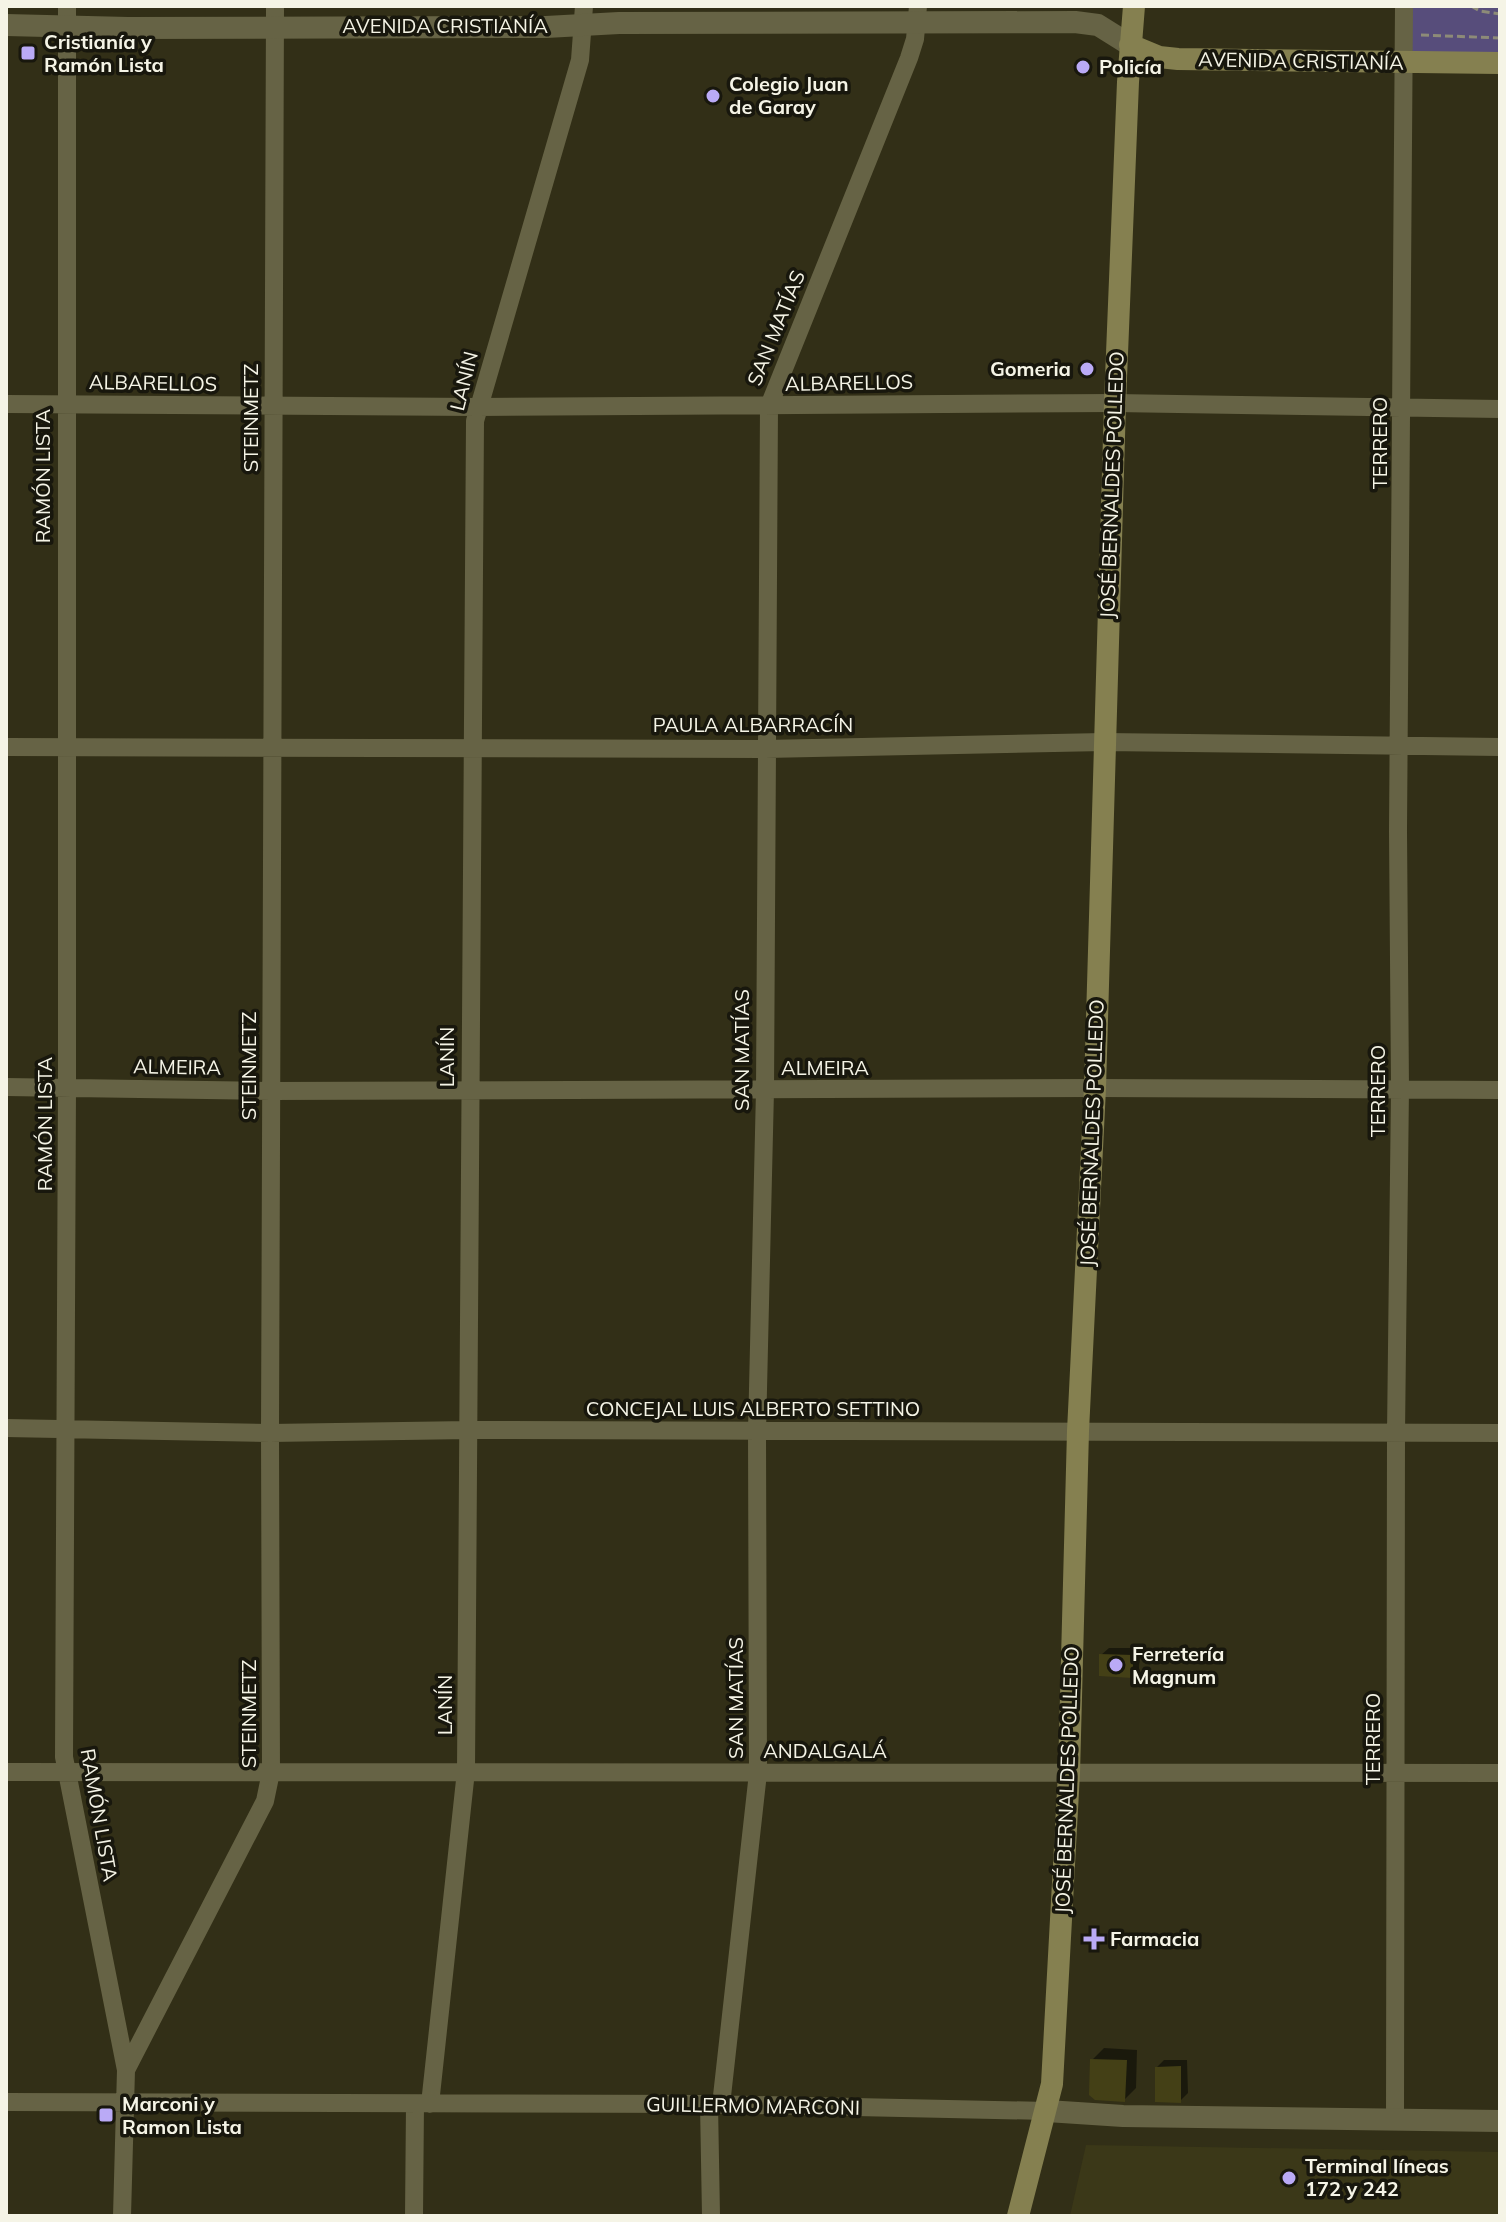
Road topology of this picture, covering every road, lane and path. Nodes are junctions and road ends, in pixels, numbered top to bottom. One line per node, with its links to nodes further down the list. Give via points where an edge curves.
1 (1134, 6): 12 (main road, JOSÉ BERNALDES POLLEDO)
2 (1404, 6): 13 (street, TERRERO)
3 (1471, 6): 5 (path)
4 (918, 14): 6 (street, AVENIDA CRISTIANÍA); 12 (street, AVENIDA CRISTIANÍA, via 1098,25); 19 (street, SAN MATÍAS, via 909,58)
5 (1500, 14)
6 (584, 15): 8 (street, AVENIDA CRISTIANÍA, via 546,27); 20 (street, LANÍN, via 580,60)
7 (68, 16): 8 (street, AVENIDA CRISTIANÍA); 9 (street, AVENIDA CRISTIANÍA); 17 (street, RAMÓN LISTA)
8 (275, 16): 18 (street, STEINMETZ)
9 (6, 25)
10 (1419, 35): 11 (path)
11 (1500, 38)
12 (1130, 45): 13 (main road, AVENIDA CRISTIANÍA, via 1178,59); 15 (main road, JOSÉ BERNALDES POLLEDO)
13 (1404, 63): 14 (main road, AVENIDA CRISTIANÍA); 21 (street, TERRERO)
14 (1500, 63)
15 (1115, 403): 19 (street, ALBARELLOS); 21 (street, ALBARELLOS); 23 (main road, JOSÉ BERNALDES POLLEDO)
16 (6, 404): 17 (street, ALBARELLOS)
17 (65, 404): 18 (street, ALBARELLOS); 24 (street, RAMÓN LISTA)
18 (273, 406): 20 (street, ALBARELLOS); 27 (street, STEINMETZ)
19 (769, 406): 20 (street, ALBARELLOS); 30 (street, SAN MATÍAS)
20 (477, 407): 28 (street, LANÍN)
21 (1403, 408): 22 (street, ALBARELLOS); 25 (street, TERRERO)
22 (1500, 409)
23 (1104, 742): 25 (street, PAULA ALBARRACÍN); 30 (street, PAULA ALBARRACÍN); 33 (main road, JOSÉ BERNALDES POLLEDO)
24 (66, 746): 26 (street, PAULA ALBARRACÍN); 27 (street, PAULA ALBARRACÍN); 32 (street, RAMÓN LISTA)
25 (1400, 746): 29 (street, PAULA ALBARRACÍN); 34 (street, TERRERO)
26 (6, 747)
27 (273, 747): 28 (street, PAULA ALBARRACÍN); 38 (street, STEINMETZ)
28 (472, 747): 30 (street, PAULA ALBARRACÍN); 35 (street, LANÍN)
29 (1500, 747)
30 (765, 749): 36 (street, SAN MATÍAS)
31 (6, 1087): 32 (street, ALMEIRA)
32 (67, 1087): 38 (street, ALMEIRA); 40 (street, RAMÓN LISTA)
33 (1095, 1088): 34 (street, ALMEIRA); 36 (street, ALMEIRA); 42 (main road, JOSÉ BERNALDES POLLEDO)
34 (1400, 1088): 37 (street, ALMEIRA); 46 (street, TERRERO)
35 (469, 1089): 36 (street, ALMEIRA); 38 (street, ALMEIRA); 41 (street, LANÍN)
36 (765, 1090): 43 (street, SAN MATÍAS)
37 (1500, 1090)
38 (271, 1091): 44 (street, STEINMETZ)
39 (6, 1428): 40 (street, CONCEJAL LUIS ALBERTO SETTINO)
40 (66, 1428): 44 (street, CONCEJAL LUIS ALBERTO SETTINO); 50 (street, RAMÓN LISTA)
41 (469, 1430): 43 (street, CONCEJAL LUIS ALBERTO SETTINO); 44 (street, CONCEJAL LUIS ALBERTO SETTINO); 47 (street, LANÍN)
42 (1078, 1431): 43 (street, CONCEJAL LUIS ALBERTO SETTINO); 46 (street, CONCEJAL LUIS ALBERTO SETTINO); 53 (main road, JOSÉ BERNALDES POLLEDO)
43 (757, 1432): 52 (street, SAN MATÍAS)
44 (270, 1433): 51 (street, STEINMETZ)
45 (1500, 1433): 46 (street, CONCEJAL LUIS ALBERTO SETTINO)
46 (1396, 1434): 48 (street, TERRERO)
47 (466, 1771): 51 (street, ANDALGALÁ); 52 (street, ANDALGALÁ); 58 (street, LANÍN)
48 (1395, 1771): 53 (street, ANDALGALÁ); 54 (street, ANDALGALÁ); 61 (street, TERRERO)
49 (6, 1772): 50 (street, ANDALGALÁ)
50 (66, 1772): 51 (street, ANDALGALÁ); 55 (street, RAMÓN LISTA)
51 (271, 1772): 55 (street, STEINMETZ, via 265,1801)
52 (758, 1773): 53 (street, ANDALGALÁ); 59 (street, SAN MATÍAS)
53 (1069, 1773): 60 (main road, JOSÉ BERNALDES POLLEDO)
54 (1500, 1773)
55 (126, 2070): 57 (street, RAMÓN LISTA)
56 (6, 2102): 57 (street, GUILLERMO MARCONI)
57 (124, 2102): 58 (street, GUILLERMO MARCONI); 63 (street, RAMÓN LISTA)
58 (423, 2104): 59 (street, GUILLERMO MARCONI); 64 (street, LANÍN)
59 (715, 2104): 60 (street, GUILLERMO MARCONI); 65 (street, SAN MATÍAS)
60 (1047, 2111): 61 (street, GUILLERMO MARCONI); 66 (main road, JOSÉ BERNALDES POLLEDO)
61 (1395, 2119): 62 (street, GUILLERMO MARCONI)
62 (1500, 2121)
63 (122, 2216)
64 (414, 2216)
65 (711, 2216)
66 (1018, 2216)

